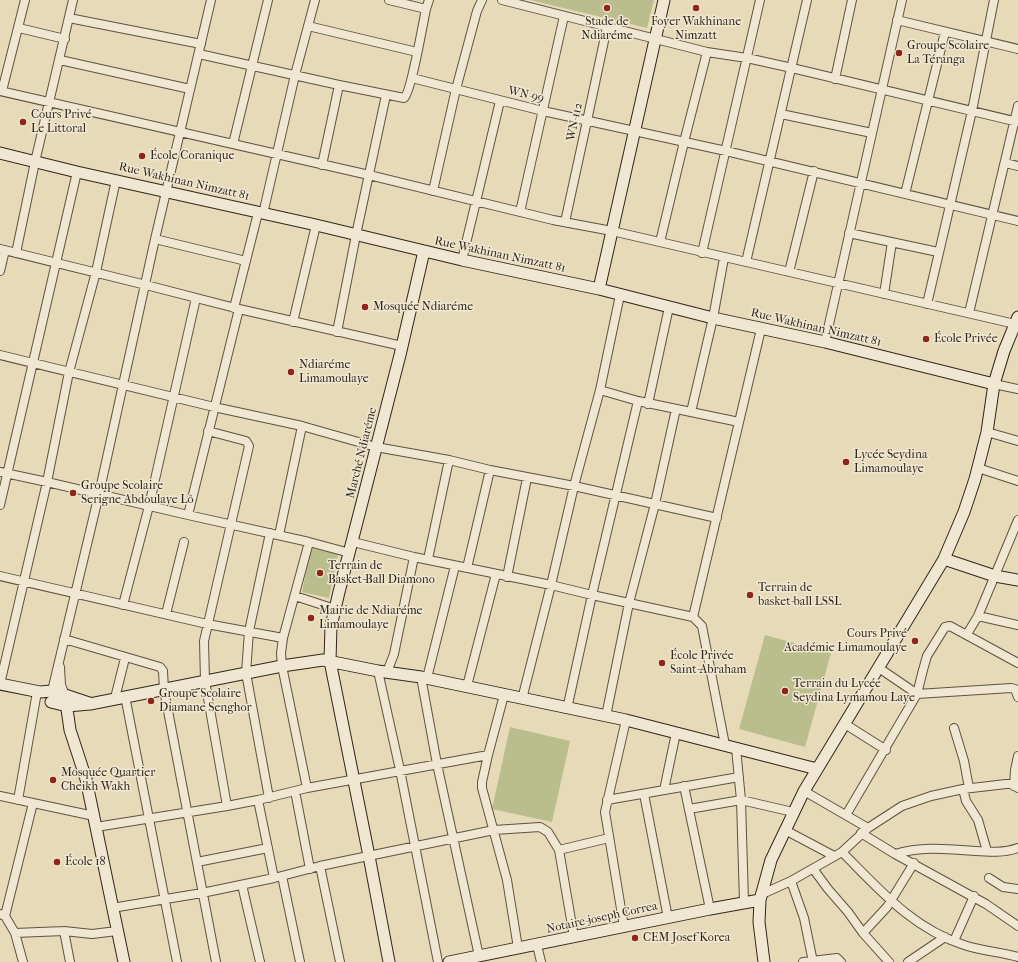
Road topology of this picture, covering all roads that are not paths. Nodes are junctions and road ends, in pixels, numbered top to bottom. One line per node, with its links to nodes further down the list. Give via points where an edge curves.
1 (25, 0): 22 (street)
2 (73, 0): 18 (street)
3 (210, 0): 27 (street)
4 (268, 0): 34 (street)
5 (315, 0): 20 (street)
6 (389, 0): 16 (street)
7 (429, 0): 16 (street)
8 (482, 0): 40 (street)
9 (502, 0): 17 (street)
10 (664, 0): 24 (street)
11 (760, 0): 32 (street)
12 (807, 0): 35 (street)
13 (852, 0): 38 (street)
14 (902, 0): 19 (street)
15 (994, 0): 26 (street)
16 (426, 9): 29 (street)
17 (564, 16): 21 (street); 49 (street)
18 (69, 18): 25 (street); 27 (street)
19 (897, 20): 23 (street); 41 (street)
20 (308, 26): 29 (street); 36 (street)
21 (607, 27): 24 (street); 52 (street, WN-112)
22 (19, 28): 25 (street); 43 (street)
23 (945, 32): 26 (street); 45 (street)
24 (655, 38): 30 (street); 54 (street)
25 (64, 39): 33 (street)
26 (986, 41): 28 (street); 50 (street)
27 (201, 44): 31 (street)
28 (1018, 49)
29 (417, 52): 37 (street)
30 (708, 52): 32 (street); 57 (street)
31 (199, 54): 34 (street); 42 (street)
32 (747, 58): 35 (street); 59 (street)
33 (60, 60): 42 (street); 47 (street)
34 (252, 65): 36 (street); 58 (street)
35 (792, 68): 38 (street); 51 (street)
36 (295, 75): 39 (street); 61 (street)
37 (412, 78): 40 (street, WN-99); 44 (street, via 406,97)
38 (835, 79): 41 (street)
39 (340, 85): 44 (street); 65 (street)
40 (456, 89): 46 (street, WN-99); 73 (street)
41 (882, 89): 45 (street); 56 (street)
42 (190, 90): 55 (street)
43 (1, 91): 47 (street)
44 (386, 95): 69 (street)
45 (929, 100): 50 (street); 74 (street)
46 (500, 101): 49 (street, WN-99); 75 (street)
47 (49, 103): 55 (street); 63 (street)
48 (1018, 106): 53 (street)
49 (543, 111): 52 (street, WN-99); 77 (street)
50 (972, 111): 53 (street); 76 (street)
51 (781, 114): 56 (street); 62 (street)
52 (588, 121): 54 (street, WN-99); 81 (street, WN-112)
53 (1016, 121): 64 (street)
54 (635, 130): 57 (street, WN-99); 83 (street)
55 (180, 132): 58 (street); 72 (street)
56 (872, 133): 71 (street)
57 (684, 142): 59 (street, WN-99); 87 (street)
58 (233, 144): 61 (street)
59 (726, 151): 62 (street, WN-99); 93 (street)
60 (0, 153): 63 (street, Rue Wakhinan Nimzatt 81)
61 (276, 155): 65 (street); 78 (street)
62 (769, 161): 67 (street, WN-99); 97 (street)
63 (35, 162): 68 (street, Rue Wakhinan Nimzatt 81); 92 (street)
64 (1005, 162): 66 (street); 79 (street)
65 (322, 165): 69 (street)
66 (1018, 166)
67 (814, 171): 71 (street, WN-99); 101 (street)
68 (77, 172): 70 (street, Rue Wakhinan Nimzatt 81); 98 (street)
69 (369, 175): 73 (street); 85 (street)
70 (116, 180): 72 (street, Rue Wakhinan Nimzatt 81); 100 (street)
71 (861, 182): 74 (street, WN-99); 84 (street)
72 (166, 191): 78 (street, Rue Wakhinan Nimzatt 81); 86 (street)
73 (433, 192): 75 (street)
74 (905, 194): 76 (street, WN-99)
75 (477, 202): 77 (street); 95 (street)
76 (950, 205): 79 (street, WN-99); 91 (street)
77 (520, 212): 81 (street)
78 (260, 213): 82 (street, Rue Wakhinan Nimzatt 81); 96 (street)
79 (993, 214): 80 (street, WN-99); 111 (street)
80 (1018, 221)
81 (564, 222): 83 (street)
82 (316, 225): 85 (street, Rue Wakhinan Nimzatt 81); 114 (street)
83 (612, 231): 87 (street); 104 (street)
84 (849, 233): 88 (street); 102 (street)
85 (356, 235): 90 (street, Rue Wakhinan Nimzatt 81); 116 (street)
86 (156, 238): 96 (street); 103 (street)
87 (660, 242): 93 (street)
88 (892, 242): 91 (street); 105 (street)
89 (2, 250): 92 (street); 99 (street)
90 (424, 251): 95 (street, Rue Wakhinan Nimzatt 81); 118 (street, Marché Ndiaréme)
91 (938, 252): 108 (street)
92 (16, 253): 98 (street)
93 (702, 253): 94 (street)
94 (724, 258): 97 (street); 112 (street)
95 (462, 260): 104 (street, Rue Wakhinan Nimzatt 81)
96 (246, 261): 110 (street)
97 (746, 262): 101 (street)
98 (56, 263): 100 (street); 120 (street)
99 (0, 271)
100 (96, 272): 103 (street); 121 (street)
101 (789, 272): 102 (street)
102 (838, 283): 105 (street); 117 (street)
103 (146, 285): 107 (street); 123 (street)
104 (598, 289): 106 (street, Rue Wakhinan Nimzatt 81)
105 (884, 294): 108 (street)
106 (620, 295): 109 (street, Rue Wakhinan Nimzatt 81); 125 (street)
107 (196, 298): 110 (street); 126 (street)
108 (928, 304): 111 (street)
109 (669, 308): 112 (street, Rue Wakhinan Nimzatt 81); 128 (street)
110 (236, 309): 114 (street); 129 (street)
111 (969, 313): 113 (street)
112 (713, 318): 115 (street, Rue Wakhinan Nimzatt 81); 131 (street)
113 (1016, 320): 122 (street)
114 (293, 322): 116 (street)
115 (761, 329): 117 (street, Rue Wakhinan Nimzatt 81); 132 (street)
116 (337, 332): 118 (street)
117 (825, 342): 122 (street, Rue Wakhinan Nimzatt 81)
118 (402, 346): 137 (street, Marché Ndiaréme)
119 (0, 355): 120 (street)
120 (32, 363): 121 (street); 141 (street)
121 (69, 372): 123 (street); 144 (street)
122 (994, 384): 124 (street); 135 (street)
123 (123, 385): 126 (street); 146 (street)
124 (1018, 389)
125 (600, 390): 127 (street); 145 (street)
126 (174, 397): 129 (street); 150 (street)
127 (638, 401): 128 (street); 147 (street)
128 (648, 404): 130 (street)
129 (214, 407): 133 (street); 134 (street)
130 (676, 409): 131 (street); 148 (street)
131 (691, 412): 132 (street)
132 (739, 422): 152 (street)
133 (302, 426): 137 (street); 157 (street)
134 (208, 431): 151 (street); 154 (street, via 246,441 248,444)
135 (986, 432): 136 (street); 139 (street)
136 (1018, 441)
137 (376, 447): 138 (street); 160 (street, Marché Ndiaréme)
138 (449, 460): 140 (street); 162 (street)
139 (978, 468): 143 (street); 163 (street, via 964,512)
140 (490, 470): 142 (street); 165 (street)
141 (4, 473): 144 (street); 149 (street)
142 (527, 478): 145 (street); 169 (street)
143 (1018, 481)
144 (47, 482): 146 (street); 171 (street)
145 (574, 486): 147 (street); 172 (street)
146 (100, 494): 150 (street); 173 (street)
147 (616, 495): 148 (street); 174 (street)
148 (655, 504): 152 (street); 176 (street)
149 (0, 505)
150 (149, 506): 151 (street); 177 (street)
151 (188, 515): 154 (street)
152 (717, 518): 181 (street)
153 (1018, 520): 156 (street)
154 (230, 525): 155 (street); 182 (street)
155 (270, 533): 157 (street); 184 (street)
156 (1016, 534): 168 (street)
157 (279, 535): 159 (street)
158 (184, 542): 179 (street)
159 (310, 542): 160 (street); 175 (street)
160 (351, 547): 161 (street); 178 (street, Marché Ndiaréme)
161 (414, 557): 162 (street); 194 (street, via 394,654)
162 (428, 559): 164 (street)
163 (944, 559): 168 (street); 193 (street)
164 (455, 566): 165 (street); 196 (street)
165 (467, 568): 166 (street)
166 (496, 574): 169 (street); 199 (street)
167 (0, 576): 171 (street)
168 (995, 576): 170 (street); 180 (street)
169 (507, 577): 172 (street)
170 (1018, 580)
171 (24, 581): 173 (street); 198 (street)
172 (551, 585): 174 (street); 208 (street)
173 (76, 593): 177 (street); 187 (street)
174 (592, 595): 176 (street); 211 (street)
175 (295, 596): 178 (street); 186 (street)
176 (629, 603): 181 (street); 212 (street)
177 (124, 605): 179 (street)
178 (335, 609): 189 (street, Marché Ndiaréme, via 331,626)
179 (166, 614): 182 (street)
180 (978, 616): 183 (street); 185 (street)
181 (693, 617): 218 (street, via 702,626)
182 (207, 624): 184 (street); 197 (street)
183 (1018, 625)
184 (249, 631): 186 (street); 195 (street)
185 (967, 634): 191 (street); 204 (street, via 950,626 945,627 927,656)
186 (283, 638): 192 (street)
187 (64, 639): 188 (street); 190 (street)
188 (125, 658): 200 (street, via 160,667 163,671); 206 (street)
189 (330, 661): 192 (street, via 318,660); 194 (street); 227 (street, Marché Ndiaréme)
190 (59, 662): 202 (street, via 61,684); 205 (street)
191 (1018, 663)
192 (282, 666): 195 (street); 230 (street)
193 (879, 668): 204 (street); 214 (street)
194 (383, 671): 196 (street); 225 (street)
195 (246, 673): 197 (street); 237 (street)
196 (424, 678): 199 (street); 222 (street)
197 (205, 682): 200 (street); 243 (street)
198 (0, 684): 201 (street)
199 (467, 686): 203 (street)
200 (164, 690): 206 (street); 245 (street)
201 (39, 692): 205 (street); 238 (street)
202 (66, 694): 205 (street); 209 (street); 210 (street)
203 (504, 694): 208 (street); 220 (street)
204 (917, 694): 207 (street, via 1011,688 1016,689); 219 (street)
205 (52, 697): 210 (street); 216 (street)
206 (120, 697): 209 (street); 248 (street)
207 (1018, 697)
208 (522, 699): 211 (street)
209 (90, 704): 210 (street)
210 (67, 706): 216 (street)
211 (567, 709): 212 (street)
212 (606, 716): 213 (street)
213 (626, 720): 217 (street); 240 (street)
214 (845, 724): 219 (street); 223 (street)
215 (954, 728): 231 (street, via 964,762)
216 (70, 730): 249 (street, via 83,768)
217 (676, 733): 218 (street); 232 (street)
218 (730, 747): 223 (street); 226 (street)
219 (886, 750): 247 (street)
220 (488, 755): 222 (street); 250 (street, via 482,788)
221 (1018, 756): 224 (street)
222 (437, 764): 225 (street); 253 (street)
223 (817, 769): 234 (street)
224 (1016, 769): 229 (street)
225 (400, 770): 227 (street); 255 (street)
226 (738, 776): 228 (street); 241 (street)
227 (353, 779): 230 (street); 262 (street, Marché Ndiaréme)
228 (684, 786): 232 (street); 244 (street)
229 (1016, 787): 231 (street, via 1006,784)
230 (307, 788): 233 (street)
231 (966, 789): 252 (street, via 902,806); 259 (street, via 966,802 978,820)
232 (664, 790): 235 (street)
233 (295, 791): 237 (street); 267 (street)
234 (804, 791): 246 (street); 247 (street)
235 (644, 794): 240 (street); 284 (street)
236 (0, 796): 238 (street)
237 (269, 798): 239 (street)
238 (18, 800): 242 (street)
239 (258, 800): 243 (street); 256 (street)
240 (607, 800): 254 (street, via 605,812)
241 (741, 800): 244 (street); 246 (street); 280 (street)
242 (32, 803): 249 (street); 283 (street)
243 (227, 806): 245 (street)
244 (689, 809): 282 (street)
245 (187, 812): 248 (street); 264 (street)
246 (793, 812): 251 (street)
247 (846, 815): 252 (street)
248 (148, 819): 249 (street); 278 (street)
249 (95, 821): 281 (street)
250 (494, 830): 253 (street); 258 (street, via 540,827 548,832); 295 (street, via 507,880)
251 (785, 830): 263 (street); 277 (street, via 771,860)
252 (864, 831): 260 (street); 261 (street)
253 (454, 838): 255 (street); 296 (street)
254 (609, 838): 258 (street); 286 (street)
255 (415, 846): 262 (street); 308 (street)
256 (268, 848): 264 (street); 270 (street)
257 (1018, 848): 259 (street)
258 (559, 850): 291 (street)
259 (988, 851): 261 (street, via 926,849)
260 (842, 852): 263 (street); 279 (street)
261 (895, 854): 265 (street)
262 (369, 856): 266 (street); 307 (street, Marché Ndiaréme)
263 (834, 856): 268 (street)
264 (197, 862): 275 (street)
265 (914, 863): 276 (street); 279 (street)
266 (320, 866): 267 (street); 306 (street)
267 (310, 868): 269 (street)
268 (814, 870): 272 (street); 290 (street)
269 (282, 876): 270 (street); 305 (street)
270 (274, 878): 273 (street)
271 (988, 878): 274 (street, via 1003,887)
272 (791, 881): 277 (street); 298 (street, via 804,918)
273 (242, 885): 275 (street); 304 (street)
274 (1018, 890)
275 (202, 892): 278 (street); 303 (street)
276 (974, 896): 285 (street); 293 (street)
277 (760, 897): 280 (street, Notaire-joseph Correa); 311 (street, via 759,922)
278 (164, 899): 281 (street); 302 (street)
279 (892, 901): 290 (street); 292 (street, via 922,925)
280 (744, 902): 282 (street, Notaire-joseph Correa)
281 (112, 908): 288 (street)
282 (710, 909): 284 (street, Notaire-joseph Correa)
283 (2, 915): 289 (street)
284 (668, 918): 286 (street, Notaire-joseph Correa)
285 (1018, 926)
286 (624, 927): 291 (street, Notaire-joseph Correa)
287 (64, 931): 288 (street, via 92,934); 289 (street); 300 (street)
288 (117, 931): 301 (street)
289 (16, 933): 299 (street)
290 (863, 933): 314 (street)
291 (574, 937): 294 (street, Notaire-joseph Correa)
292 (945, 937): 293 (street); 315 (street)
293 (954, 941): 297 (street)
294 (537, 945): 295 (street, Notaire-joseph Correa); 310 (street)
295 (518, 948): 296 (street, Notaire-joseph Correa)
296 (479, 956): 309 (street, Notaire-joseph Correa)
297 (1018, 957)
298 (813, 961): 312 (street); 313 (street, via 837,958)
299 (22, 962)
300 (70, 962)
301 (124, 962)
302 (177, 962)
303 (216, 962)
304 (260, 962)
305 (300, 962)
306 (340, 962)
307 (389, 962)
308 (438, 962)
309 (449, 962)
310 (541, 962)
311 (764, 962)
312 (803, 962)
313 (841, 962)
314 (889, 962)
315 (908, 962)

